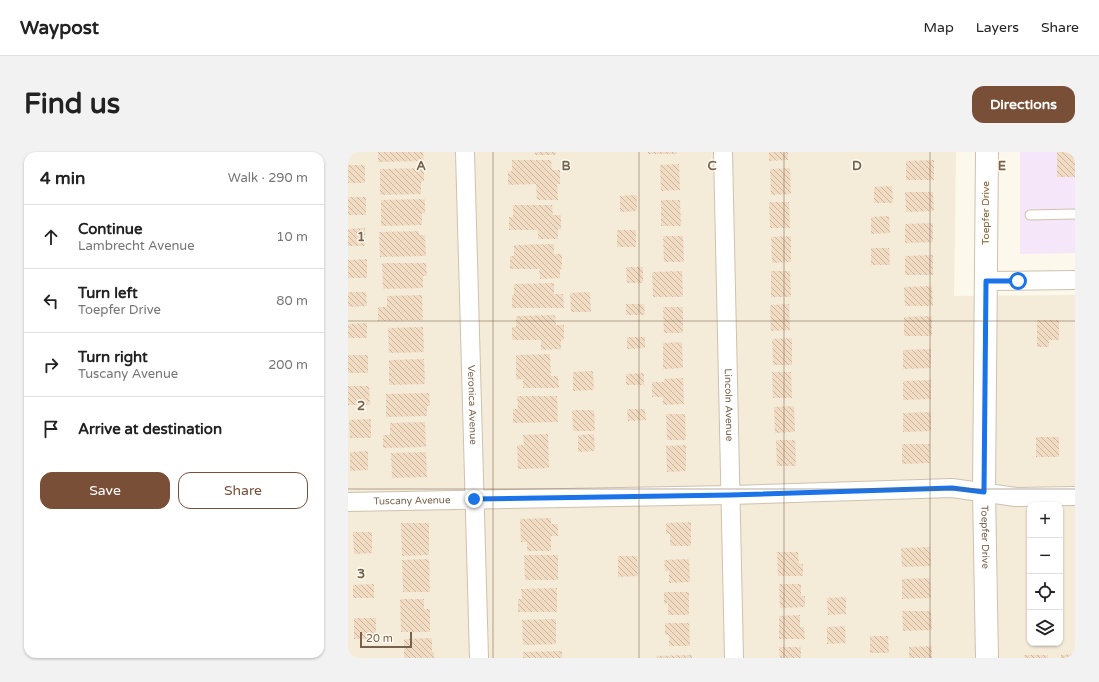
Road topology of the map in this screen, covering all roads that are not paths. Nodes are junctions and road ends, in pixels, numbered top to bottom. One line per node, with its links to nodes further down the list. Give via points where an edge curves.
1 (465, 152): 11 (street, Veronica Avenue)
2 (723, 152): 9 (street, Lincoln Avenue)
3 (986, 152): 7 (street, Toepfer Drive)
4 (1075, 214): 5 (lane)
5 (1030, 215)
6 (1075, 280): 7 (street)
7 (986, 281): 8 (street, Toepfer Drive)
8 (984, 492): 9 (street, Tuscany Avenue, via 952,488); 10 (street, Tuscany Avenue, via 1016,497); 15 (street, Toepfer Drive)
9 (730, 495): 11 (street, Tuscany Avenue); 14 (street, Lincoln Avenue)
10 (1075, 496)
11 (474, 499): 12 (street, Tuscany Avenue); 13 (street, Veronica Avenue)
12 (348, 502)
13 (479, 658)
14 (734, 658)
15 (987, 658)

